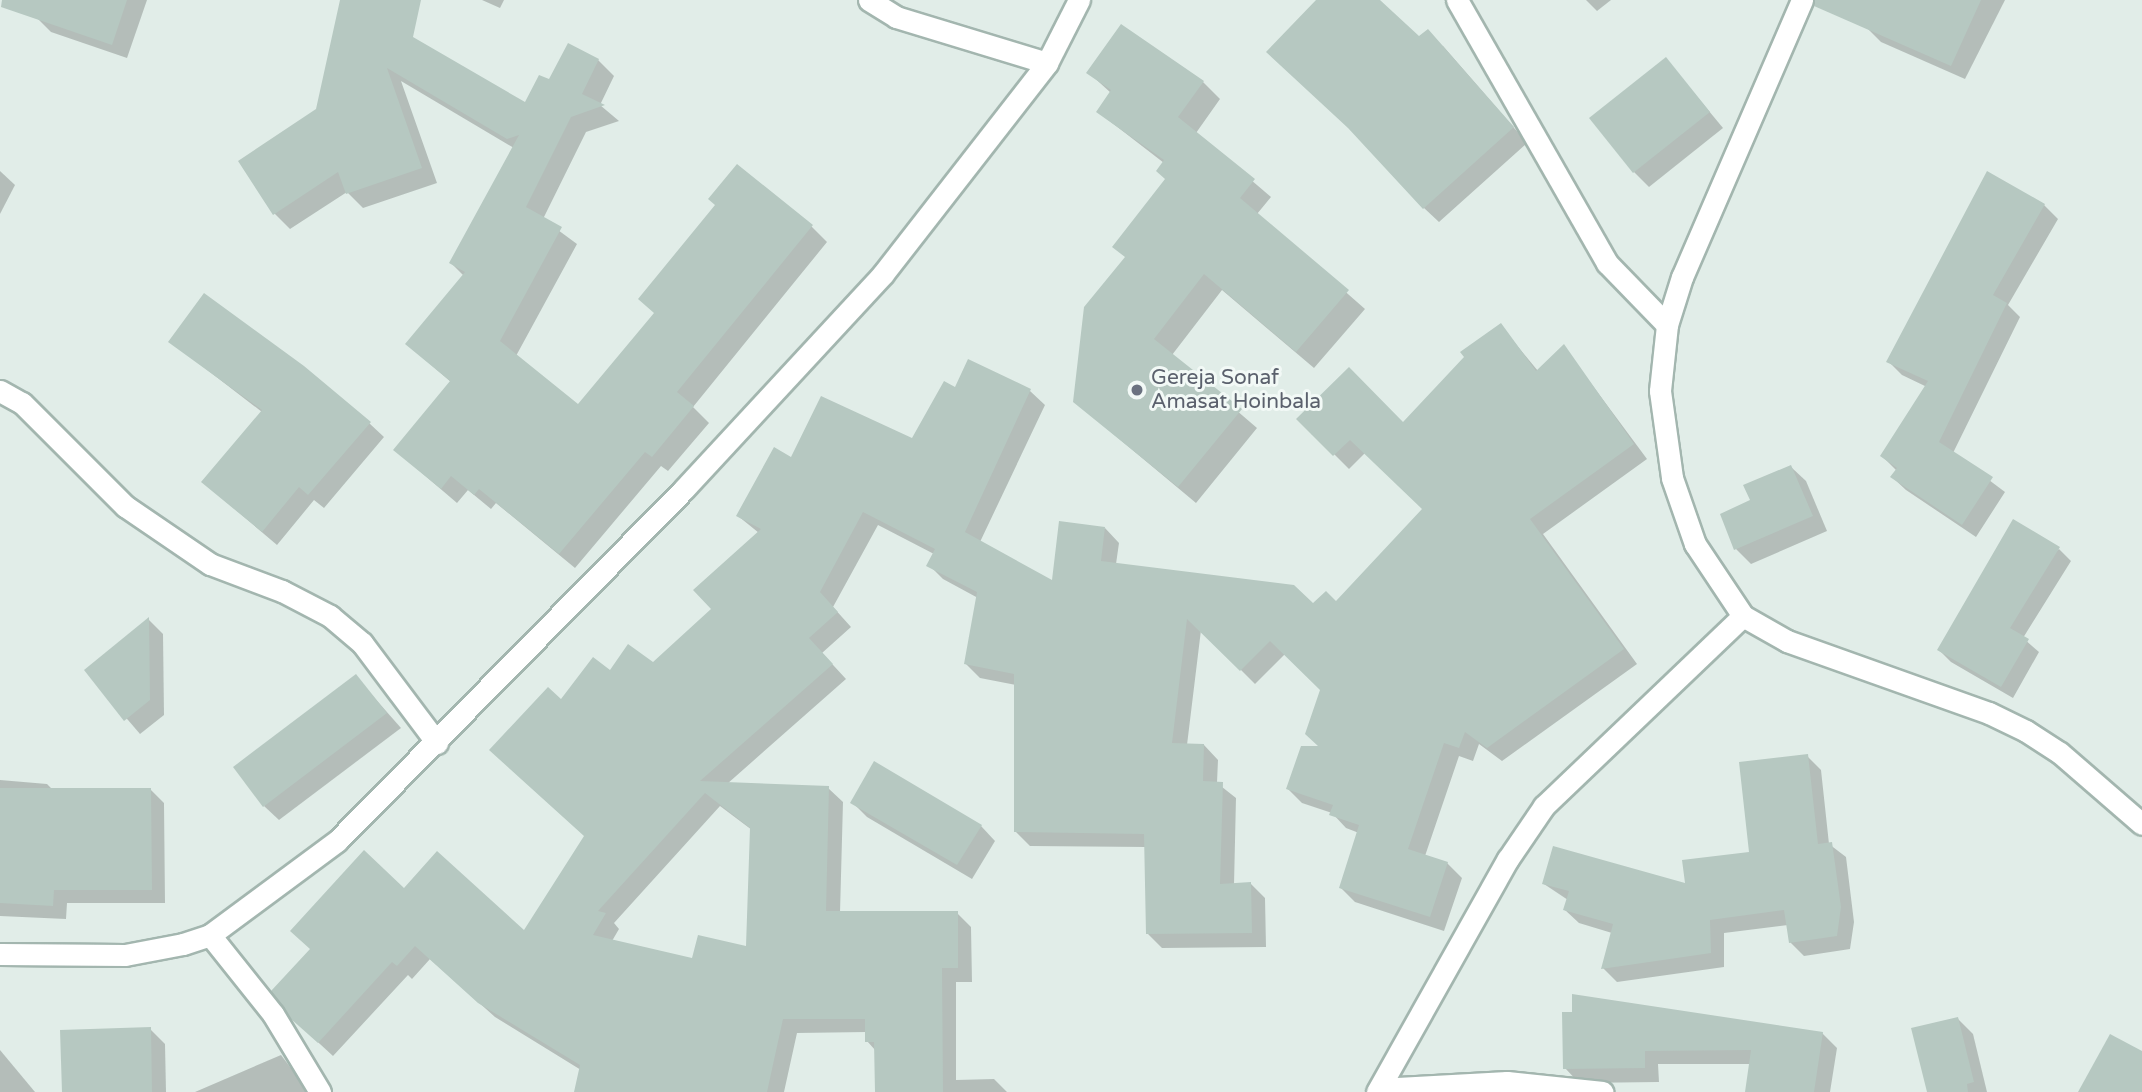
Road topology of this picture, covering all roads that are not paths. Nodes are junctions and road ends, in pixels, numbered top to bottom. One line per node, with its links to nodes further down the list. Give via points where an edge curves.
1 (869, 0): 5 (street, via 896,16)
2 (1079, 0): 5 (street)
3 (1457, 0): 6 (street, via 1607,263)
4 (1802, 0): 6 (street, via 1687,264)
5 (1047, 63): 9 (street, via 883,274 684,489)
6 (1667, 326): 8 (street, via 1660,391 1672,478 1695,544)
7 (0, 391): 9 (street, via 22,403 125,506 210,564 282,591 330,616 376,658)
8 (1743, 616): 10 (street, via 1787,641 1989,713 2026,731 2060,753); 13 (street, via 1544,806 1508,859)
9 (437, 743): 11 (street, via 337,841)
10 (2142, 824)
11 (210, 935): 12 (street, via 125,955); 14 (street, via 273,1014)
12 (0, 954)
13 (1378, 1091): 15 (street, via 1507,1082)
14 (320, 1092)
15 (1602, 1092)

